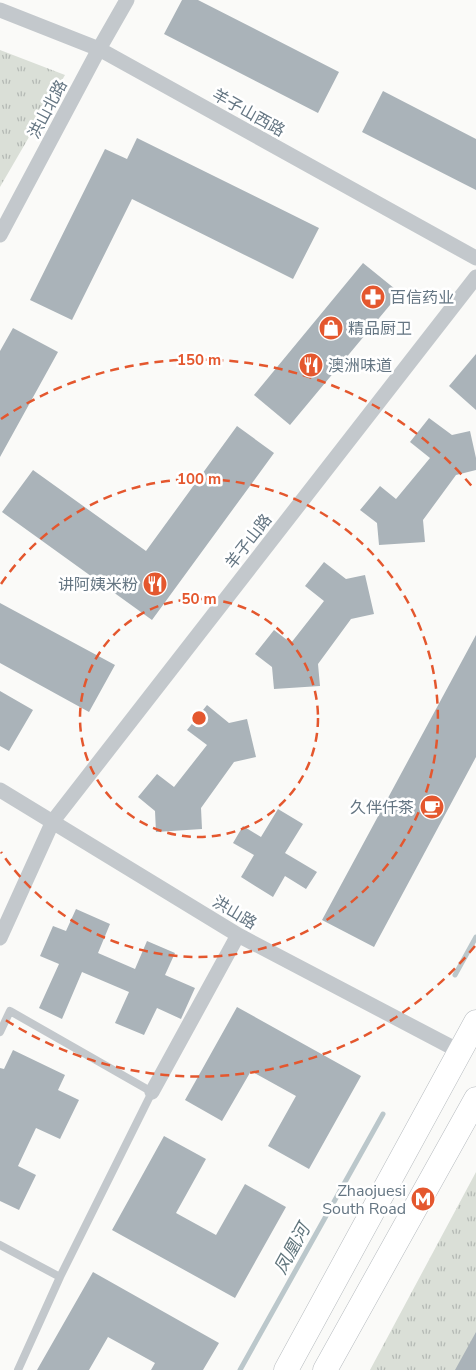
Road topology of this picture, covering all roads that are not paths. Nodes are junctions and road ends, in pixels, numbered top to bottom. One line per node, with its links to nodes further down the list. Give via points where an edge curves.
1 (127, 0): 3 (street, 洪山北路)
2 (0, 10): 3 (street, 羊子山西路)
3 (99, 49): 4 (street, 洪山北路); 5 (street, 羊子山西路)
4 (0, 235)
5 (476, 258)
6 (476, 276): 8 (street, 羊子山路)
7 (0, 790): 8 (street, 洪山路)
8 (53, 821): 9 (street, 洪山路); 10 (street, 羊子山路)
9 (238, 935): 13 (street, 洪山路); 14 (street)
10 (0, 938)
11 (476, 1022): 13 (main road)
12 (0, 1032): 14 (lane, via 10,1011)
13 (459, 1051): 19 (main road)
14 (152, 1092): 17 (lane)
15 (476, 1099): 20 (main road)
16 (0, 1245): 17 (lane)
17 (60, 1277): 18 (lane)
18 (18, 1370)
19 (286, 1370)
20 (325, 1370)

